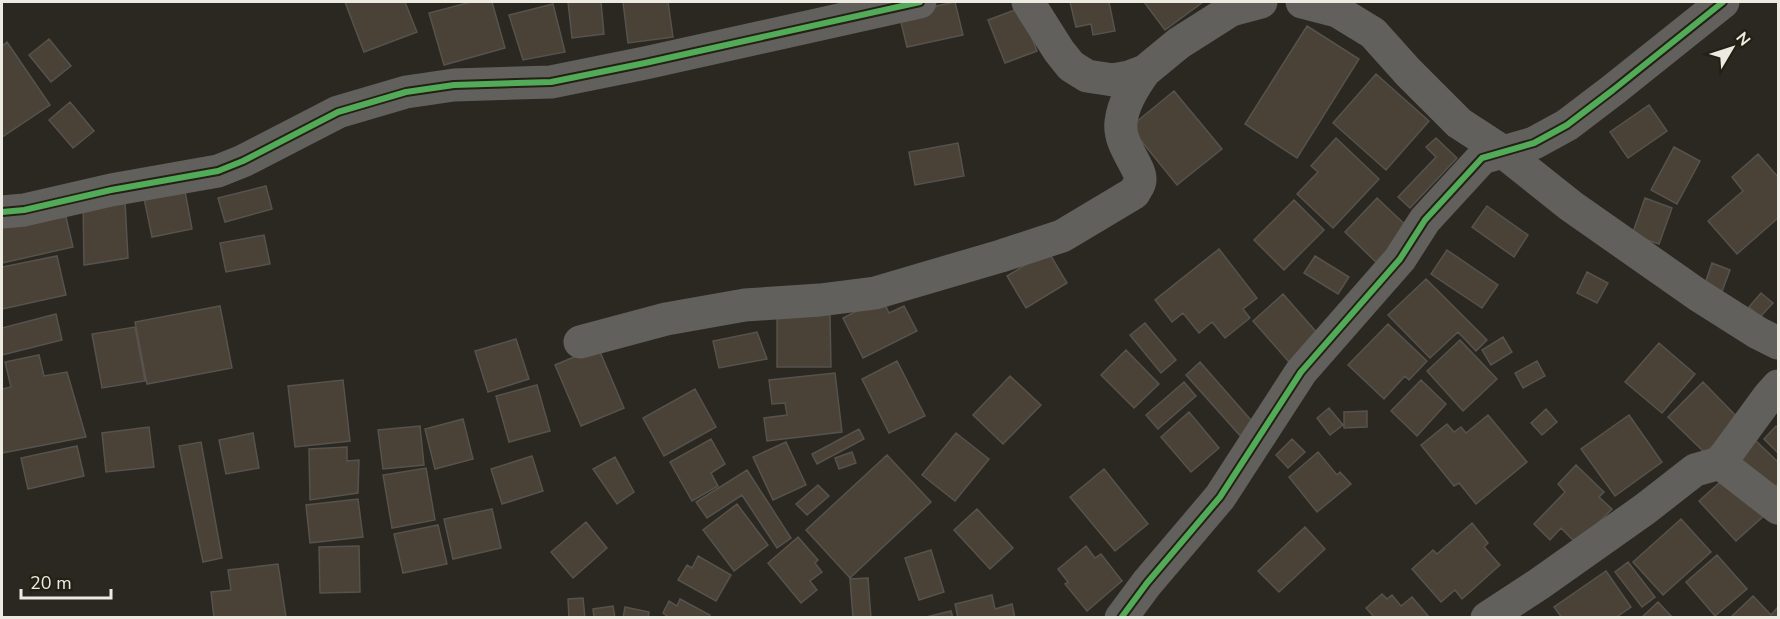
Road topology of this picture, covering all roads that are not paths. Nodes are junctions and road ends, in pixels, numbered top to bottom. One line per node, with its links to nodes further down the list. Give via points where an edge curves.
1 (920, 2): 8 (street, via 550,82 454,85 406,92 338,112 218,171)
2 (1028, 2): 6 (street, via 1059,51 1071,66 1087,76 1113,80)
3 (1262, 2): 6 (street, via 1231,10 1179,43)
4 (1302, 2): 7 (street, via 1337,11 1372,33 1459,123)
5 (1723, 2): 7 (street, via 1567,125 1534,142)
6 (1145, 71): 9 (street, via 1132,89 1120,124 1124,144 1141,178 1139,185 1134,193 1062,236 875,293 745,304 666,319)
7 (1502, 151): 10 (street, via 1571,206 1698,295); 14 (street, via 1482,158 1425,220 1400,259 1301,372 1220,497)
8 (2, 212)
9 (580, 342)
10 (1779, 343)
11 (1779, 386): 12 (street)
12 (1719, 463): 13 (street); 15 (street, via 1695,470)
13 (1779, 508)
14 (1121, 618)
15 (1487, 618)

